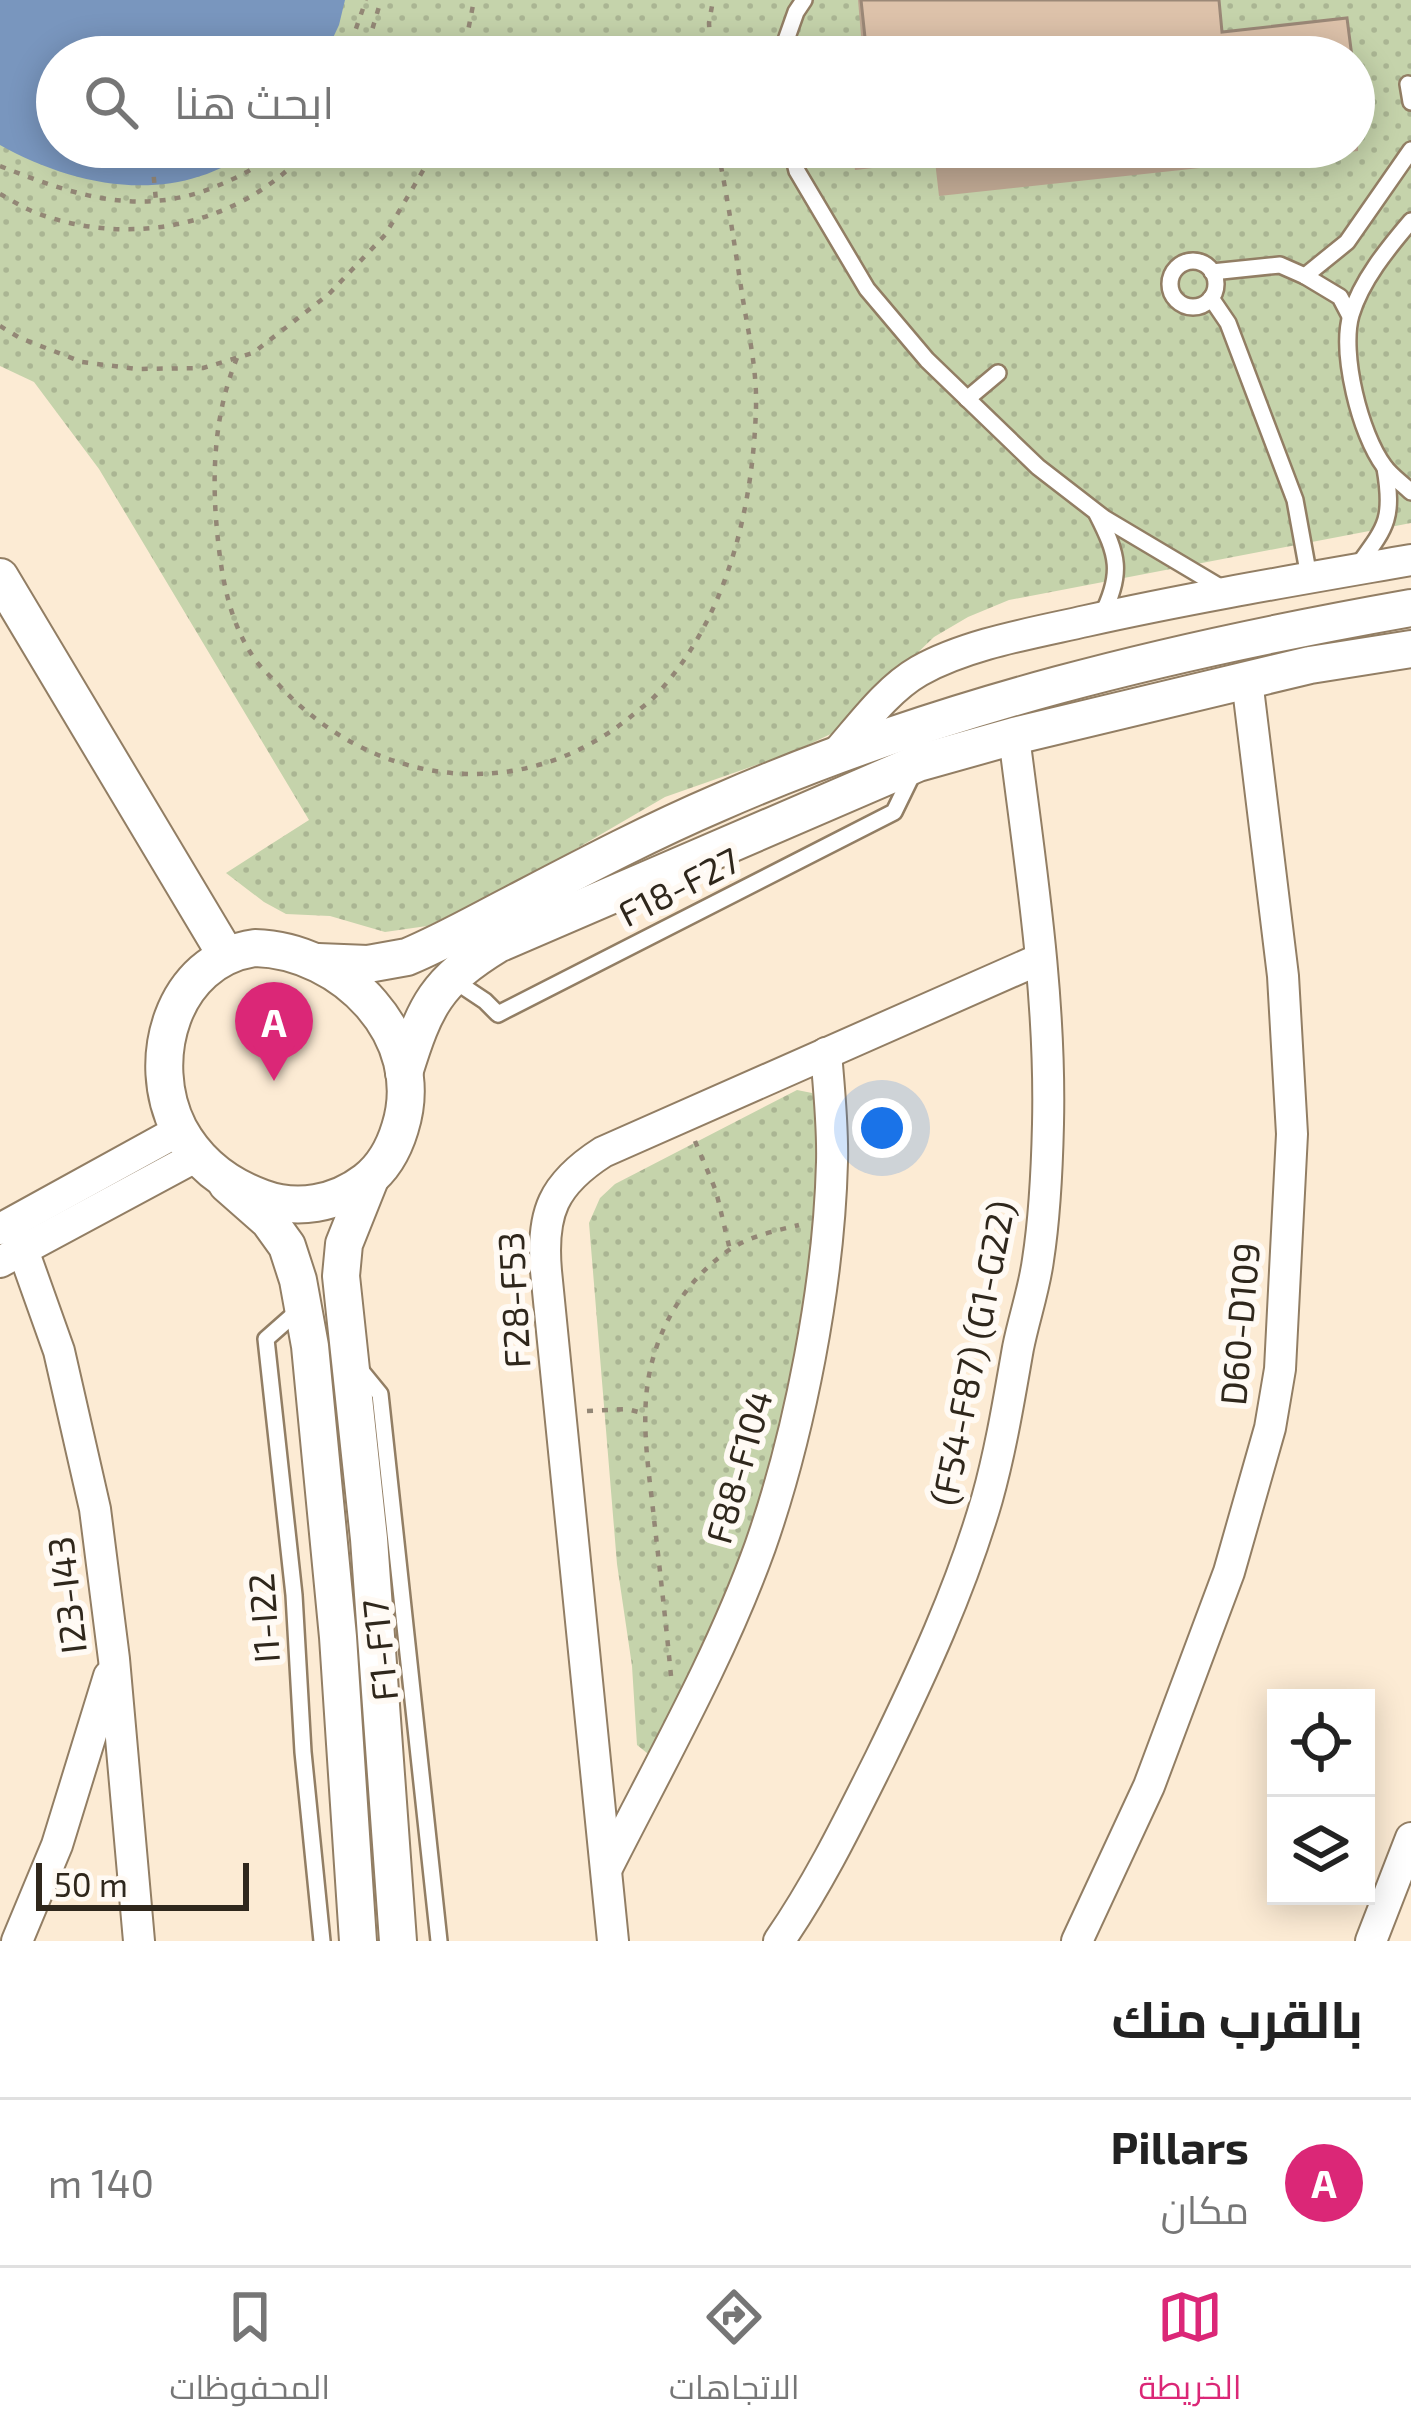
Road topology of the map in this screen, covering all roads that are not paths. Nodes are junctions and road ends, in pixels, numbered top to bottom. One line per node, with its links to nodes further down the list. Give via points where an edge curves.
1 (804, 0): 2 (lane)
2 (787, 36)
3 (1408, 84): 4 (lane)
4 (1411, 103)
5 (1411, 150): 9 (lane, via 1347,242)
6 (796, 168): 13 (lane, via 867,289)
7 (1411, 221): 11 (lane)
8 (1212, 272): 9 (lane, via 1280,266); 10 (lane); 10 (lane, via 1185,263 1170,287 1183,305)
9 (1305, 276): 11 (lane, via 1340,297)
10 (1211, 298): 20 (lane, via 1228,323 1294,500)
11 (1350, 316): 14 (lane, via 1354,398)
12 (998, 373): 13 (lane)
13 (967, 399): 16 (lane)
14 (1385, 467): 15 (lane); 18 (lane, via 1385,526)
15 (1411, 492)
16 (1095, 512): 21 (lane); 23 (lane, via 1117,568)
17 (1411, 560): 18 (street)
18 (1355, 569): 20 (street)
19 (0, 577): 29 (street)
20 (1309, 577): 21 (street)
21 (1228, 591): 23 (street)
22 (1411, 608): 27 (street, via 1099,672)
23 (1101, 618): 27 (street, via 942,659 890,695)
24 (1411, 649): 25 (street)
25 (1247, 680): 26 (street); 52 (street, D60-D109, via 1283,976 1292,1134 1280,1369 1228,1572 1149,1786)
26 (1014, 736): 28 (street); 30 (street, (F54-F87) (G1-G22))
27 (835, 755): 31 (street, via 628,844 407,957)
28 (918, 764): 32 (street, via 498,944); 32 (lane, F18-F27, via 894,812 498,1014)
29 (226, 955): 31 (street, via 274,948); 35 (street, via 192,980 169,1027 166,1088)
30 (1040, 959): 33 (street, F28-F53); 51 (street, (F54-F87) (G1-G22), via 1044,1215 987,1498 896,1727)
31 (318, 962): 34 (street, via 368,999)
32 (449, 978): 34 (street, via 427,1010)
33 (826, 1053): 43 (street, F88-F104, via 829,1218 777,1493 759,1550); 43 (street, F28-F53, via 603,1152 559,1190 544,1226)
34 (404, 1073): 36 (street, via 400,1129)
35 (188, 1143): 37 (street); 38 (street)
36 (370, 1179): 37 (street, via 313,1204 272,1202); 40 (street, via 341,1261)
37 (227, 1184): 39 (street, via 286,1246)
38 (8, 1247): 41 (street, I23-I43, via 59,1352 80,1433)
39 (303, 1307): 46 (lane, I1-I22, via 266,1339); 47 (street, via 326,1496)
40 (350, 1368): 48 (street); 49 (lane, F1-F17, via 380,1394)
41 (114, 1659): 44 (street, via 57,1845); 45 (street, I23-I43)
42 (1411, 1838): 53 (street)
43 (605, 1871): 50 (street, F28-F53)
44 (17, 1941)
45 (139, 1941)
46 (322, 1941)
47 (358, 1941)
48 (398, 1941)
49 (439, 1941)
50 (613, 1941)
51 (779, 1941)
52 (1077, 1941)
53 (1371, 1941)

